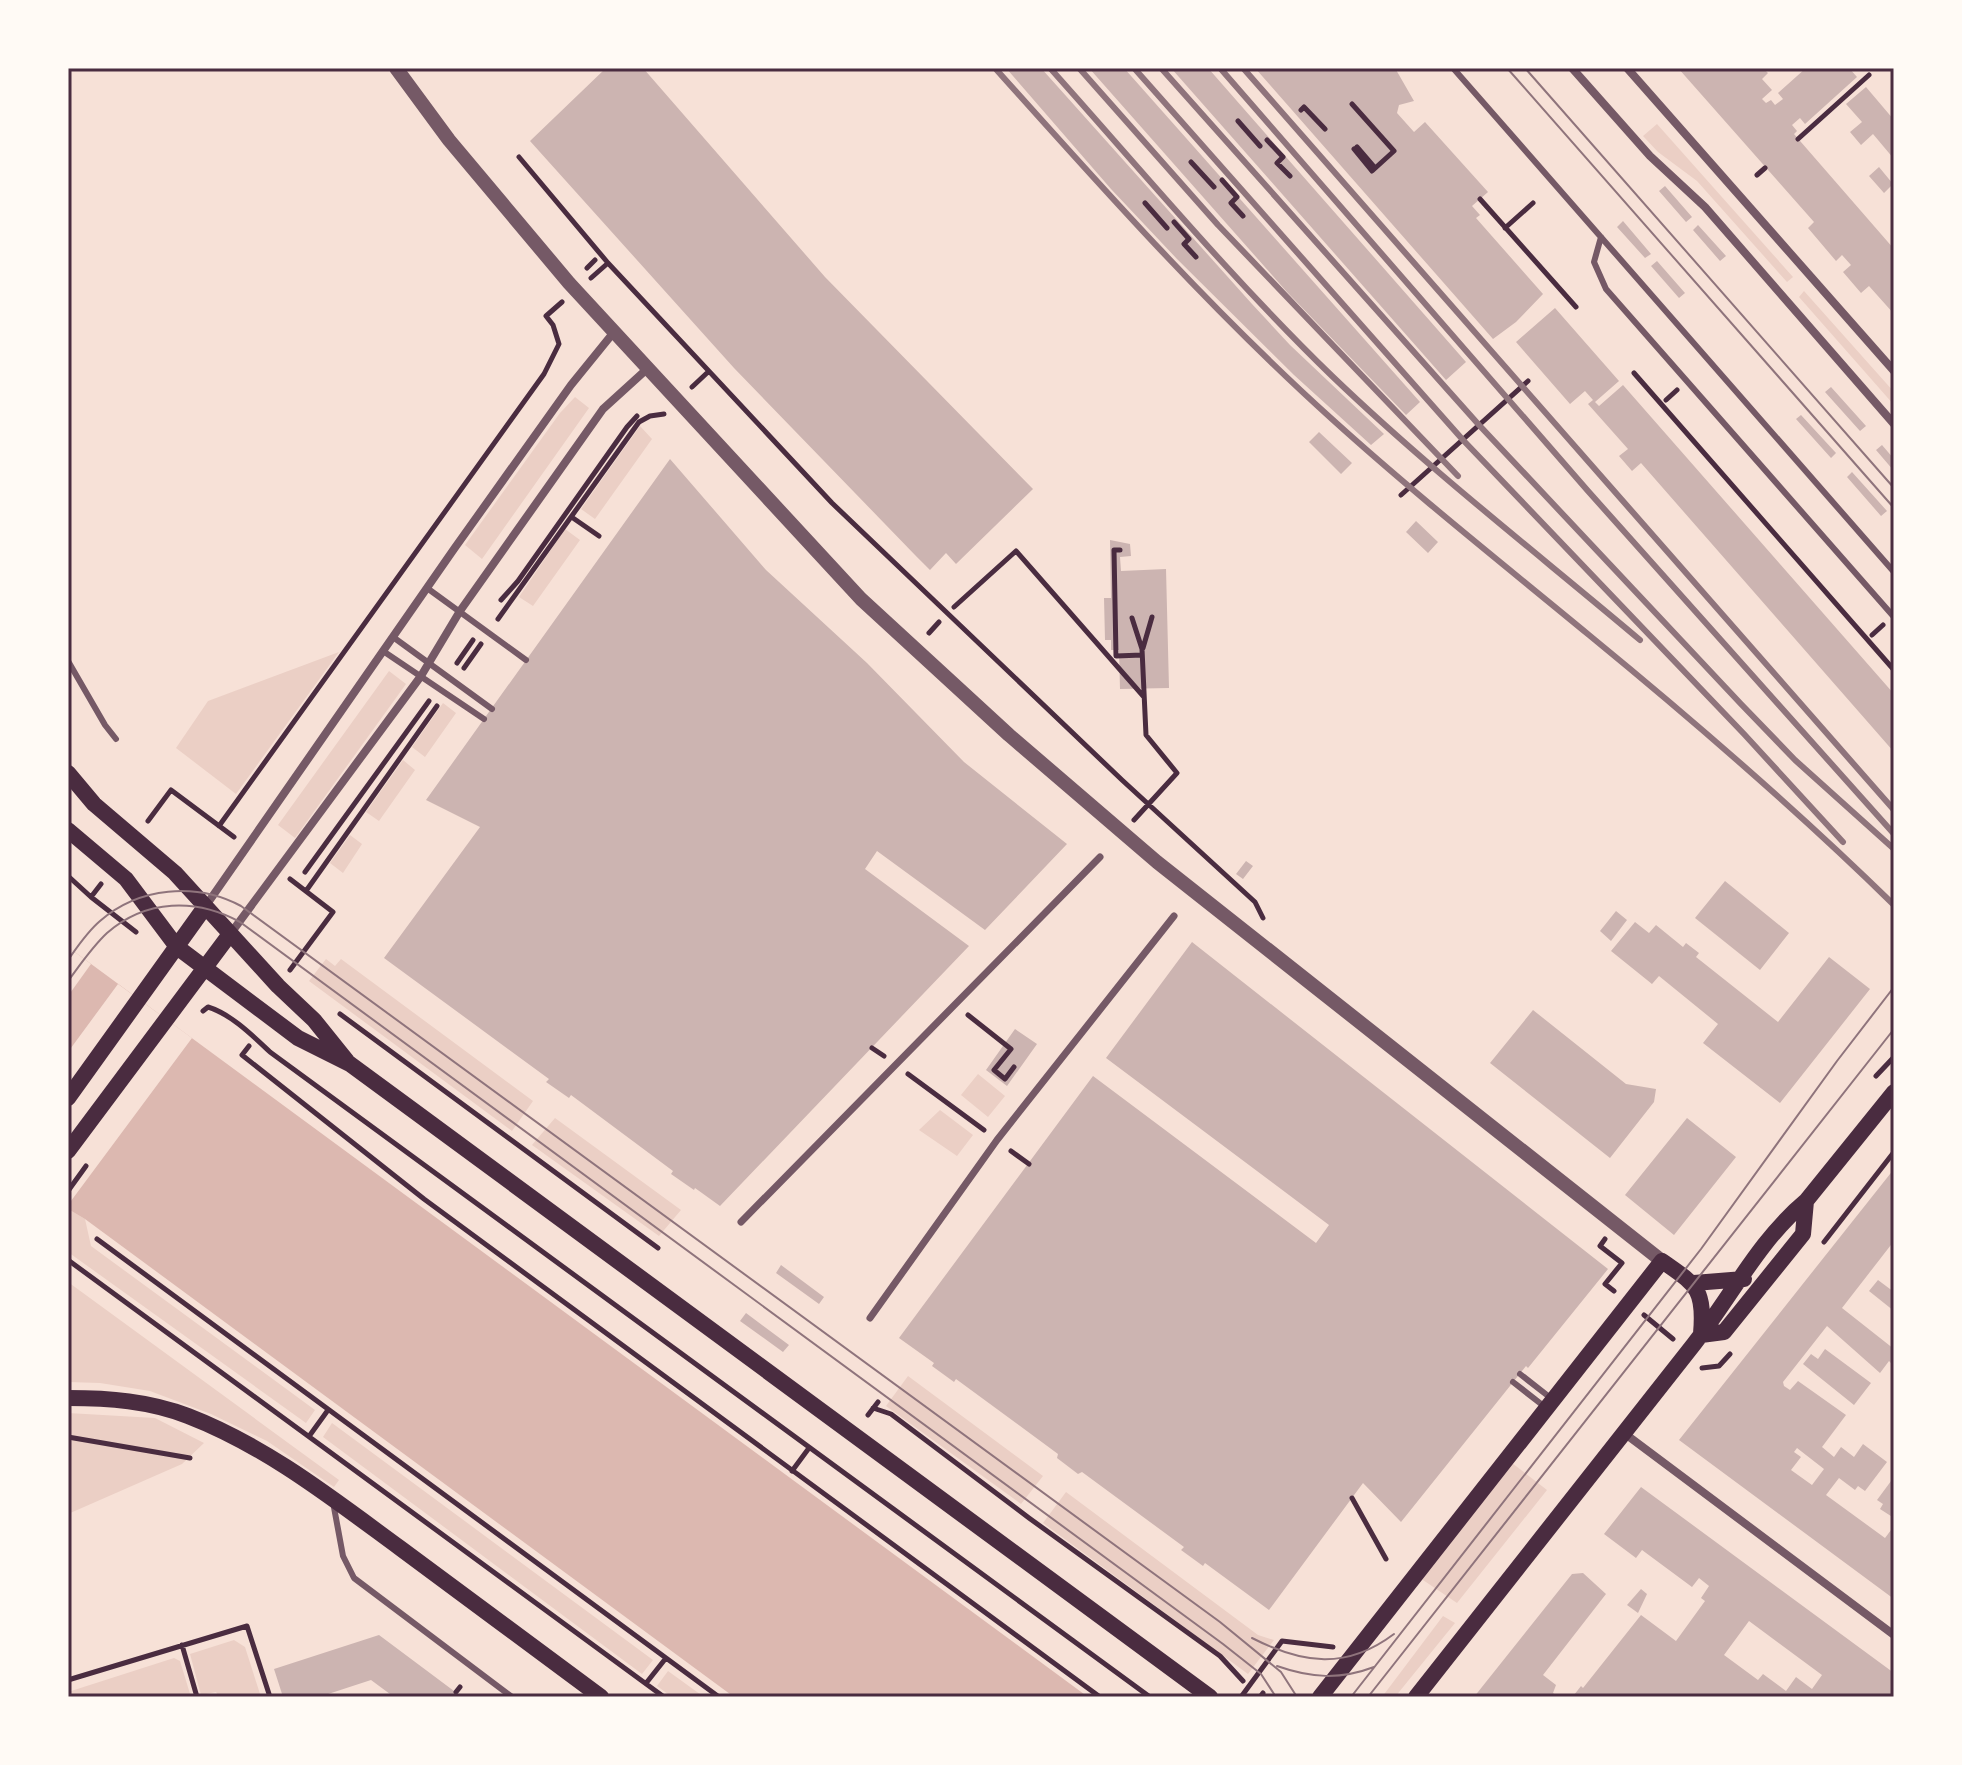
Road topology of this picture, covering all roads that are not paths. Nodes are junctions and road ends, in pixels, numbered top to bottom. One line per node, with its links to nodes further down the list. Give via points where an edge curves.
1 (396, 68): 6 (street, via 449,140)
2 (1453, 68): 5 (lane)
3 (1572, 68): 9 (street, via 1650,156 1705,207)
4 (1627, 68): 8 (street)
5 (1601, 237): 10 (lane); 13 (lane, via 1594,262 1606,289)
6 (614, 332): 7 (street); 11 (street)
7 (647, 369): 12 (street, via 603,409); 37 (street, via 861,599 1009,735 1225,918)
8 (1894, 371)
9 (1894, 424)
10 (1894, 572)
11 (427, 588): 12 (lane); 14 (street)
12 (460, 611): 16 (lane); 18 (street)
13 (1894, 617)
14 (393, 637): 15 (street); 18 (lane)
15 (383, 651): 19 (lane); 26 (street)
16 (526, 660)
17 (68, 661): 22 (lane)
18 (430, 663): 19 (street); 20 (lane)
19 (421, 676): 21 (lane); 28 (street)
20 (492, 709)
21 (484, 719)
22 (116, 739)
23 (68, 773): 26 (main road)
24 (68, 830): 29 (main road, via 126,879)
25 (1100, 857): 36 (street)
26 (205, 907): 28 (main road); 29 (main road)
27 (1174, 916): 41 (street, via 997,1140)
28 (230, 934): 30 (main road); 31 (main road)
29 (177, 947): 30 (main road); 33 (main road)
30 (204, 969): 31 (main road, via 298,1038); 34 (main road)
31 (350, 1064): 52 (main road)
32 (1894, 1092): 35 (main road)
33 (68, 1098)
34 (68, 1151)
35 (1806, 1201): 38 (main road, via 1803,1234); 39 (main road)
36 (741, 1222)
37 (1662, 1261): 40 (main road); 46 (main road)
38 (1768, 1277): 39 (main road); 42 (main road, via 1724,1332)
39 (1740, 1279): 40 (main road); 42 (main road)
40 (1694, 1283): 42 (main road, via 1703,1314)
41 (870, 1318)
42 (1701, 1335): 47 (main road)
43 (1520, 1374): 46 (lane)
44 (1513, 1382): 46 (lane)
45 (68, 1398): 48 (main road, via 133,1401 188,1416 255,1448)
46 (1549, 1403): 53 (main road)
47 (1624, 1433): 49 (street); 54 (main road)
48 (332, 1499): 50 (lane, via 343,1556 354,1578); 51 (main road)
49 (1894, 1635)
50 (512, 1697)
51 (601, 1697)
52 (1210, 1697)
53 (1320, 1697)
54 (1416, 1697)

